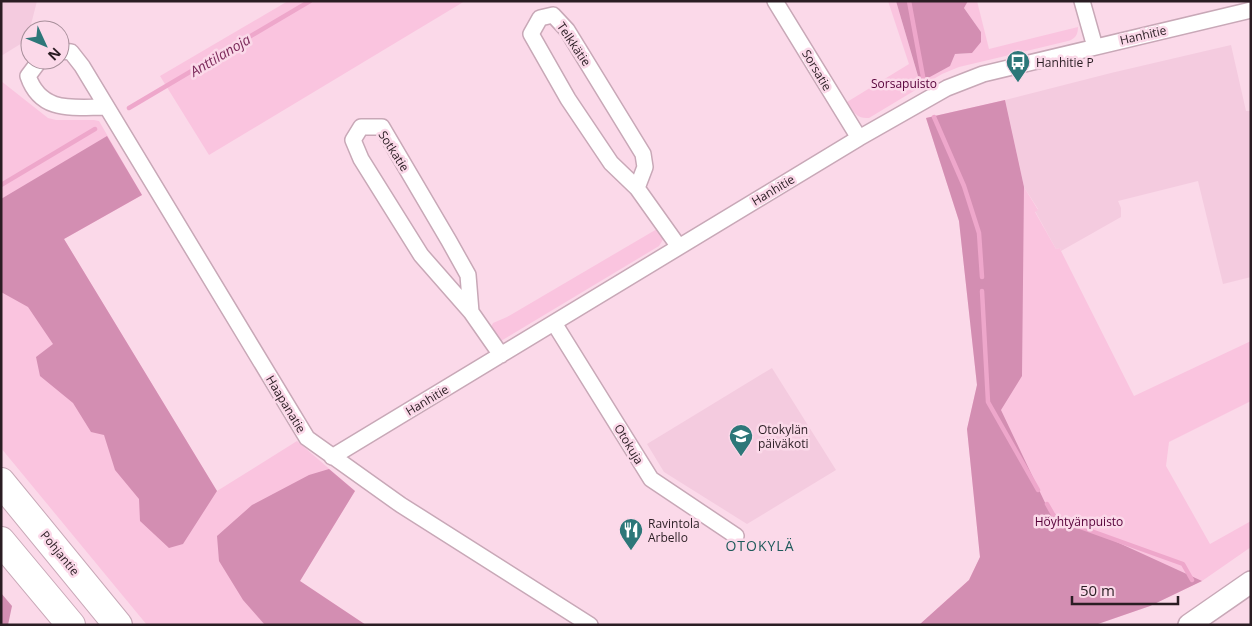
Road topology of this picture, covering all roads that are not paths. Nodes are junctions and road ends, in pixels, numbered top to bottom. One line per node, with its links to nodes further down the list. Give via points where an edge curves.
1 (775, 1): 8 (street, Sorsatie)
2 (1082, 1): 4 (street)
3 (1251, 10): 4 (street, Hanhitie)
4 (1095, 47): 8 (street, Hanhitie, via 983,74 947,88)
5 (70, 52): 7 (street, Haapanatie)
6 (32, 70): 7 (street, via 28,76 31,86 51,104 64,108)
7 (106, 106): 14 (street, Haapanatie, via 297,424 307,438)
8 (859, 138): 10 (street, Hanhitie)
9 (637, 188): 9 (street, Telkkätie, via 611,163 568,99 531,34 540,18 554,15 568,30 643,154 645,167); 10 (street, Telkkätie)
10 (679, 247): 12 (street, Hanhitie)
11 (471, 312): 11 (street, Sotkatie, via 468,276 382,127 361,127 353,140 361,159 421,256); 13 (street, Sotkatie)
12 (554, 323): 13 (street, Hanhitie); 16 (street, Otokuja, via 651,479)
13 (501, 355): 14 (street, Hanhitie)
14 (332, 457): 21 (street, Haapanatie, via 401,505)
15 (1, 482): 20 (highway, Pohjantie)
16 (736, 536)
17 (1, 541): 19 (highway)
18 (1251, 582): 22 (main road)
19 (71, 625)
20 (118, 625)
21 (590, 625)
22 (1189, 625)

